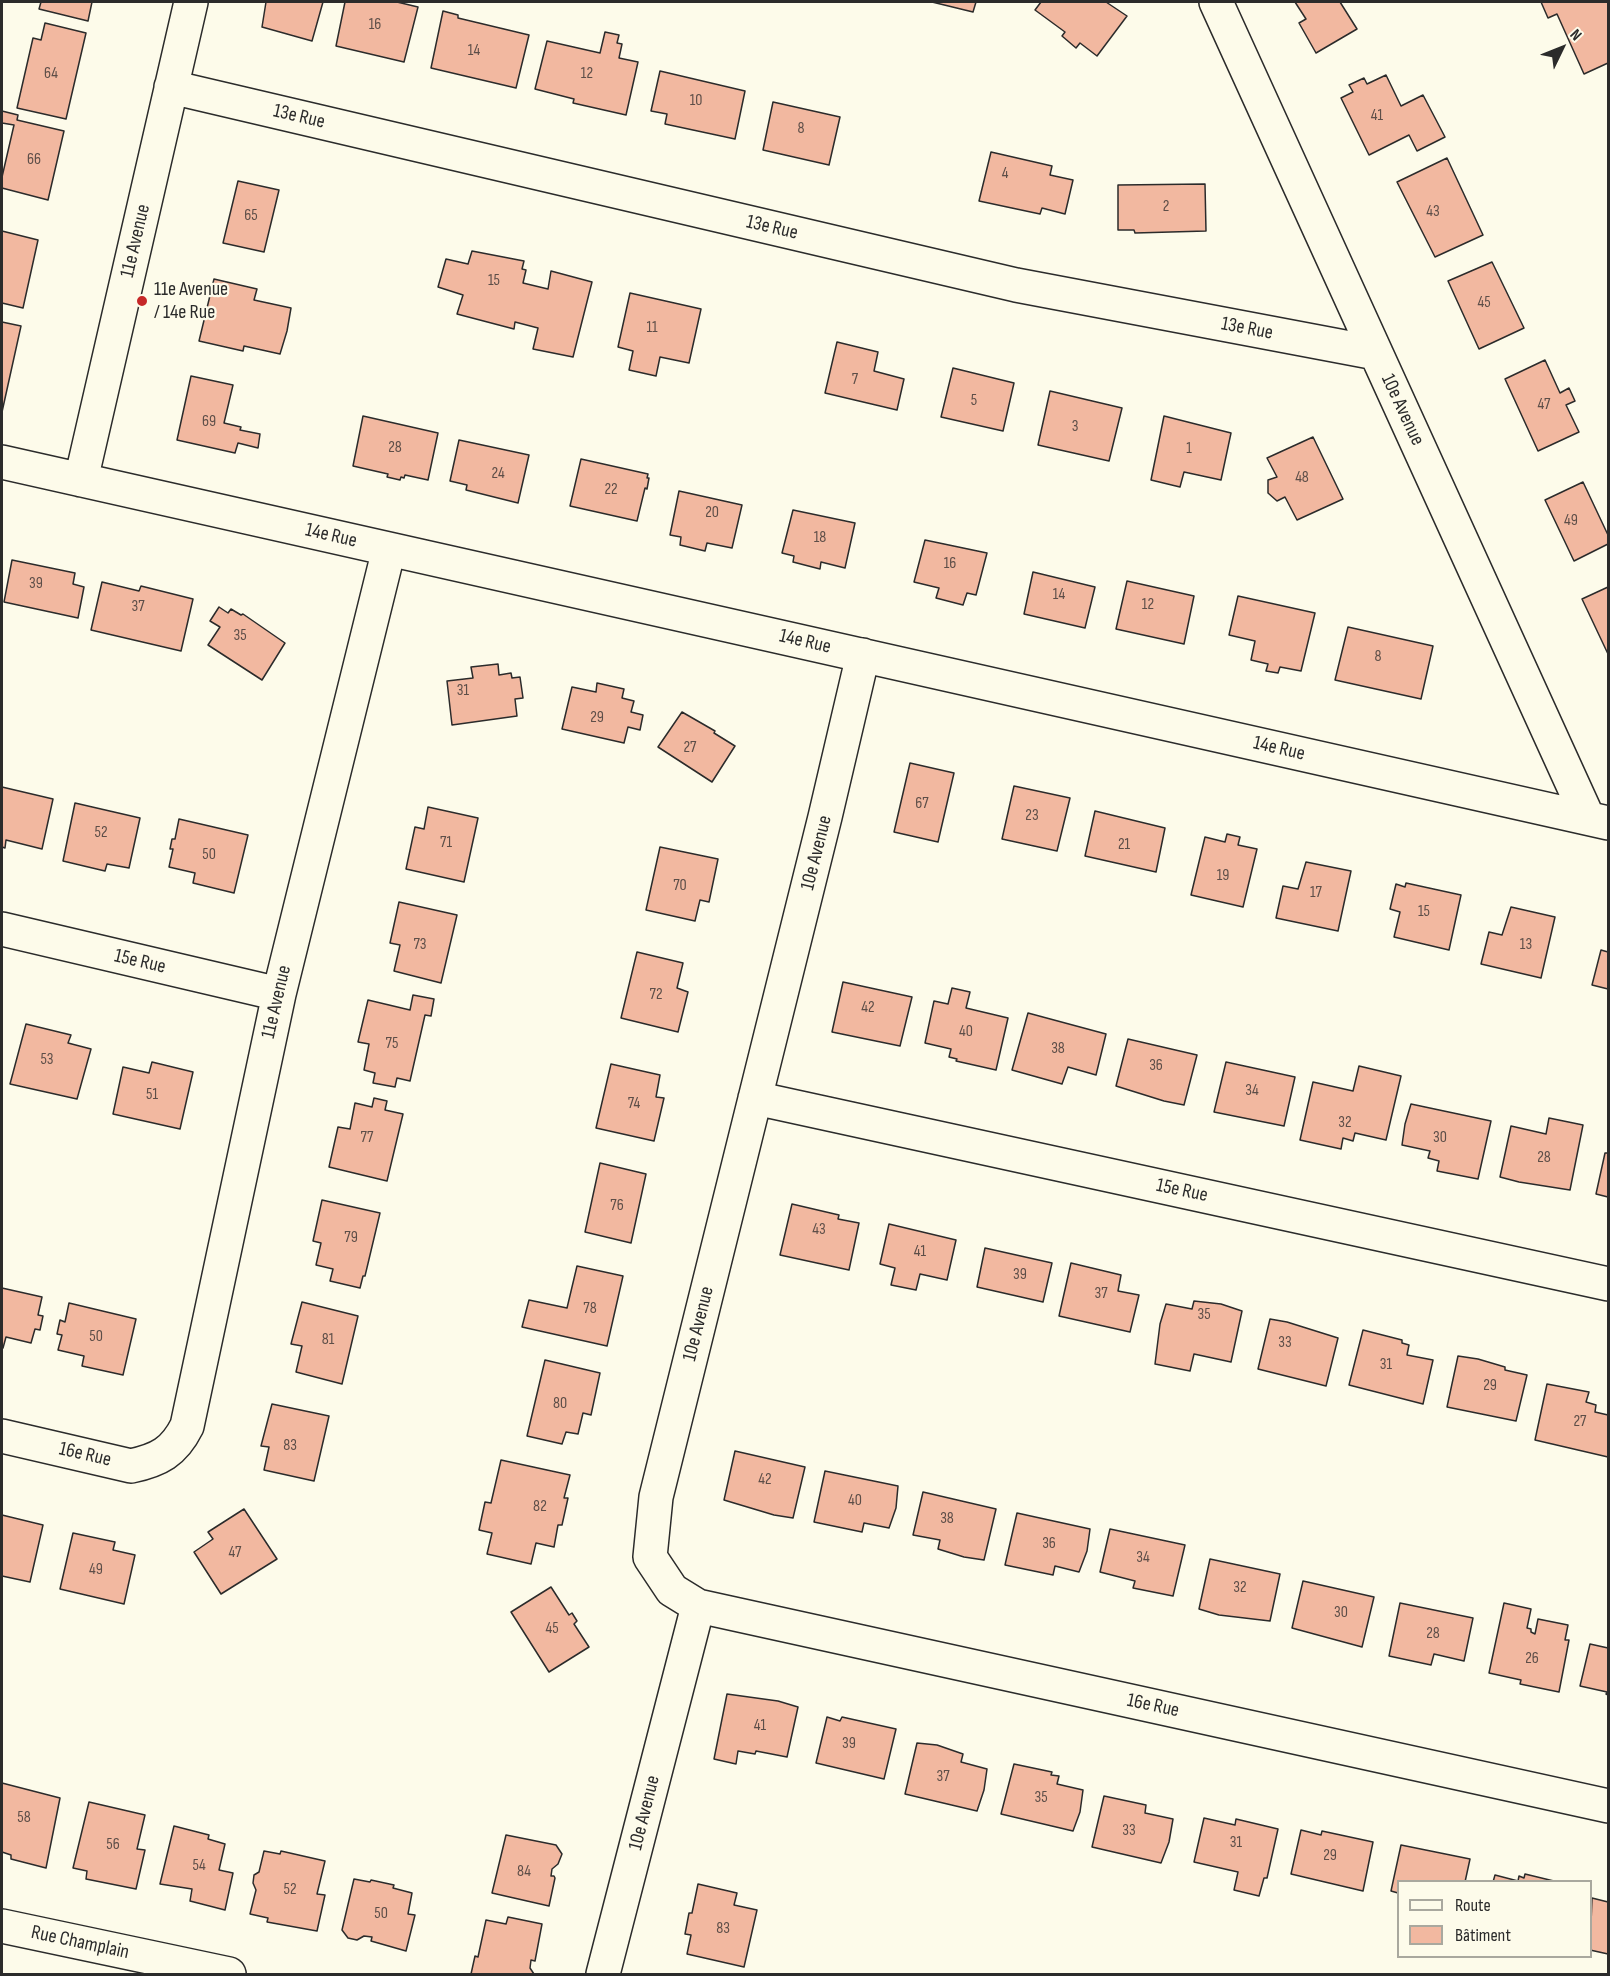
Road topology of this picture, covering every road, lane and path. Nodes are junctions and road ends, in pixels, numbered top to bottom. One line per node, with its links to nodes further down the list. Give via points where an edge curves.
1 (191, 2): 3 (street, 11e Avenue)
2 (1216, 2): 4 (street, 10e Avenue)
3 (171, 87): 4 (street, 13e Rue, via 1016,285); 6 (street, 11e Avenue)
4 (1376, 353): 9 (street, 10e Avenue)
5 (2, 462): 6 (street, 14e Rue)
6 (81, 480): 7 (street, 14e Rue)
7 (389, 549): 8 (street, 14e Rue); 11 (street, 11e Avenue)
8 (863, 655): 9 (street, 14e Rue); 12 (street, 10e Avenue)
9 (1598, 820)
10 (2, 929): 11 (street, 15e Rue)
11 (279, 994): 15 (street, 11e Avenue, via 187,1426 178,1442)
12 (755, 1098): 13 (street, 15e Rue); 16 (street, 10e Avenue, via 656,1497 650,1557 672,1590)
13 (1608, 1284)
14 (2, 1436): 15 (street, 16e Rue, via 131,1466 150,1462)
15 (166, 1452)
16 (698, 1606): 17 (street, 16e Rue); 20 (street, 10e Avenue)
17 (1608, 1806)
18 (2, 1926): 19 (street, Rue Champlain)
19 (229, 1974)
20 (603, 1974)

